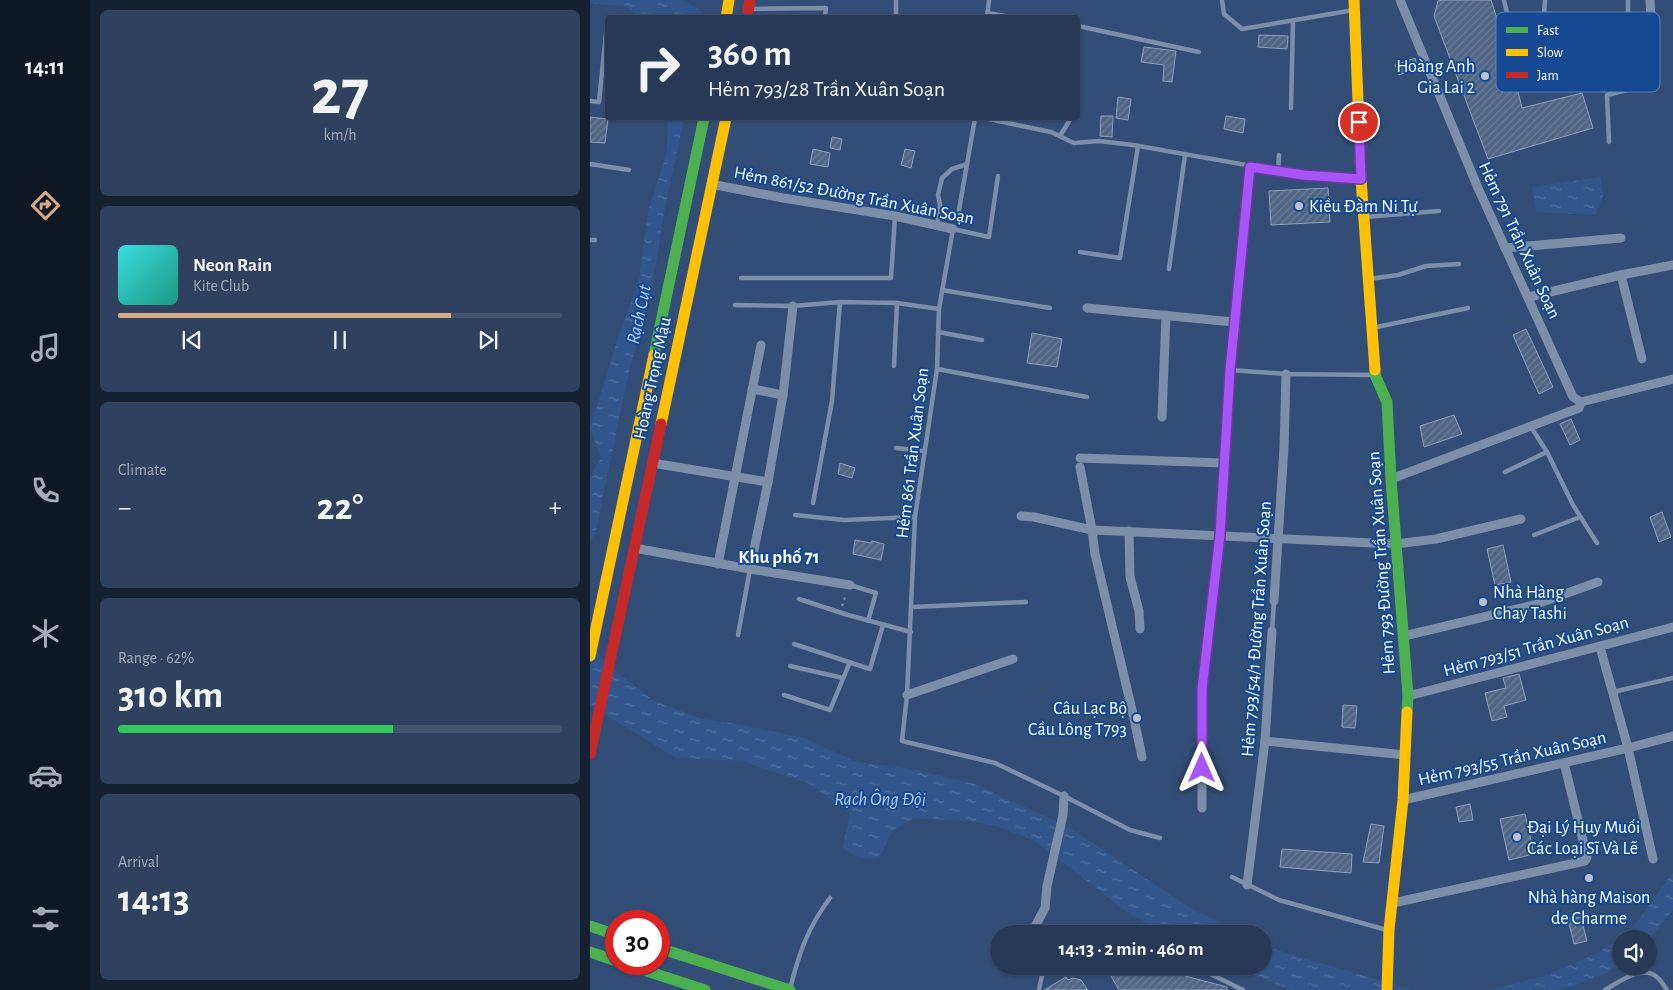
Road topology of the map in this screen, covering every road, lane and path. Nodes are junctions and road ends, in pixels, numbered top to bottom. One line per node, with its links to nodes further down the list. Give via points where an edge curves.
1 (729, 0): 8 (main road)
2 (896, 0): 10 (lane)
3 (989, 0): 11 (lane)
4 (1222, 0): 12 (lane, via 1224,14 1242,29)
5 (1400, 0): 45 (street, Hẻm 791 Trần Xuân Soạn)
6 (1355, 5): 12 (lane); 35 (main road, Hẻm 793 Đường Trần Xuân Soạn)
7 (749, 9): 9 (lane, via 826,8)
8 (726, 15)
9 (825, 15)
10 (896, 15)
11 (987, 15)
12 (1293, 21): 18 (lane)
13 (1080, 26): 15 (lane)
14 (605, 44): 17 (lane, via 600,102)
15 (1199, 52)
16 (1619, 92): 25 (lane, via 1607,95)
17 (590, 101)
18 (1291, 108)
19 (704, 120): 36 (main road, Hoàng Trọng Mậu)
20 (726, 120): 37 (main road, Hoàng Trọng Mậu)
21 (974, 120): 30 (lane)
22 (994, 120): 24 (lane)
23 (1070, 120): 24 (lane)
24 (1060, 136): 26 (lane, via 1074,143 1099,141)
25 (1609, 142)
26 (1138, 146): 27 (lane); 46 (lane, via 1120,258)
27 (1185, 155): 31 (lane); 49 (lane)
28 (1279, 155): 33 (lane)
29 (590, 164): 32 (lane)
30 (967, 164): 38 (lane); 42 (lane, via 952,169 942,178)
31 (1250, 167): 33 (lane); 64 (street)
32 (629, 170)
33 (1278, 171): 35 (lane)
34 (998, 176): 43 (lane, Hẻm 861/52 Đường Trần Xuân Soạn, via 989,237)
35 (1361, 179): 41 (main road, Hẻm 793 Đường Trần Xuân Soạn)
36 (691, 180): 37 (main road); 71 (main road, Hoàng Trọng Mậu)
37 (711, 184): 40 (street, Hẻm 861/52 Đường Trần Xuân Soạn); 74 (main road, Hoàng Trọng Mậu)
38 (959, 210)
39 (1439, 211): 41 (lane)
40 (895, 216): 42 (street, Hẻm 861/52 Đường Trần Xuân Soạn); 51 (lane, via 891,278)
41 (1364, 217): 52 (main road, Hẻm 793 Đường Trần Xuân Soạn)
42 (937, 226): 43 (street, Hẻm 861/52 Đường Trần Xuân Soạn)
43 (953, 229): 53 (lane, Hẻm 861 Trần Xuân Soạn)
44 (1621, 238): 45 (street)
45 (1505, 248): 54 (street, Hẻm 791 Trần Xuân Soạn)
46 (1080, 252)
47 (1459, 264): 52 (lane, via 1426,266)
48 (1673, 265): 50 (street)
49 (1169, 269)
50 (1621, 275): 54 (street); 69 (street)
51 (741, 278)
52 (1368, 280): 65 (main road, Hẻm 793 Đường Trần Xuân Soạn)
53 (942, 290): 59 (lane); 62 (lane, Hẻm 861 Trần Xuân Soạn)
54 (1529, 297): 81 (street, Hẻm 791 Trần Xuân Soạn, via 1574,397)
55 (840, 302): 56 (lane); 58 (lane); 95 (lane, via 832,401)
56 (897, 303): 62 (lane); 70 (lane)
57 (736, 305): 58 (lane)
58 (793, 306): 79 (street)
59 (1050, 308)
60 (1087, 308): 63 (street)
61 (1468, 308): 65 (lane)
62 (939, 309): 66 (lane, Hẻm 861 Trần Xuân Soạn)
63 (1166, 315): 64 (street); 82 (street)
64 (1234, 322): 73 (street)
65 (1371, 328): 76 (main road, Hẻm 793 Đường Trần Xuân Soạn)
66 (938, 332): 67 (lane); 72 (lane, Hẻm 861 Trần Xuân Soạn)
67 (982, 340)
68 (760, 345): 78 (street)
69 (1642, 359)
70 (894, 366)
71 (652, 367): 74 (main road); 107 (main road, Hoàng Trọng Mậu)
72 (938, 370): 80 (lane); 85 (lane, Hẻm 861 Trần Xuân Soạn)
73 (1230, 370): 75 (lane); 89 (street)
74 (671, 373): 88 (main road, Hoàng Trọng Mậu)
75 (1286, 374): 76 (lane); 105 (street, Hẻm 793/54/1 Đường Trần Xuân Soạn)
76 (1375, 375): 93 (main road, Hẻm 793 Đường Trần Xuân Soạn, via 1387,402)
77 (1673, 379): 81 (street)
78 (752, 389): 79 (street); 92 (street)
79 (783, 395): 94 (street)
80 (1087, 397)
81 (1581, 402): 83 (street, via 1579,408)
82 (1162, 418)
83 (1531, 427): 86 (lane); 93 (street)
84 (896, 448): 85 (lane)
85 (924, 451): 98 (lane, Hẻm 861 Trần Xuân Soạn)
86 (1547, 452): 91 (lane); 99 (lane)
87 (1080, 458): 89 (street)
88 (652, 462): 92 (street); 109 (main road, Hoàng Trọng Mậu)
89 (1224, 463): 103 (street)
90 (1080, 467): 101 (street)
91 (1505, 472)
92 (736, 477): 94 (street); 110 (street)
93 (1390, 479): 108 (main road, Hẻm 793 Đường Trần Xuân Soạn)
94 (768, 482): 111 (street)
95 (813, 503)
96 (795, 515): 98 (lane, via 844,520)
97 (1021, 516): 101 (street)
98 (914, 517): 117 (lane, Hẻm 861 Trần Xuân Soạn)
99 (1580, 517): 104 (lane); 106 (lane)
100 (1521, 520): 108 (street, via 1436,539)
101 (1092, 530): 102 (street); 144 (street)
102 (1129, 531): 103 (street); 122 (street, via 1130,577)
103 (1220, 535): 105 (street); 148 (street, via 1202,689)
104 (1534, 535)
105 (1278, 538): 108 (street); 115 (street, Hẻm 793/54/1 Đường Trần Xuân Soạn)
106 (1597, 543)
107 (614, 544): 109 (main road); 129 (main road, Hoàng Trọng Mậu)
108 (1396, 544): 126 (main road, Hẻm 793 Đường Trần Xuân Soạn)
109 (634, 548): 110 (street); 142 (main road, Hoàng Trọng Mậu)
110 (718, 564): 111 (street)
111 (750, 569): 113 (street); 125 (lane)
112 (1598, 582): 126 (street, via 1534,605)
113 (850, 585): 118 (path); 119 (lane, via 876,593)
114 (799, 599): 118 (lane)
115 (1274, 601): 123 (lane, Hẻm 793/54/1 Đường Trần Xuân Soạn)
116 (1026, 602): 117 (lane)
117 (912, 607): 124 (lane, Hẻm 861 Trần Xuân Soạn)
118 (840, 613): 119 (lane)
119 (868, 621): 120 (lane)
120 (883, 625): 124 (lane); 131 (lane, via 870,669)
121 (1673, 627): 128 (street, Hẻm 793/51 Trần Xuân Soạn)
122 (1140, 629)
123 (1272, 631): 140 (street, Hẻm 793/54/1 Đường Trần Xuân Soạn)
124 (910, 632): 137 (lane, Hẻm 861 Trần Xuân Soạn)
125 (738, 635)
126 (1404, 636): 138 (main road, Hẻm 793 Đường Trần Xuân Soạn)
127 (794, 644): 131 (lane)
128 (1600, 647): 135 (street, Hẻm 793/55 Trần Xuân Soạn); 138 (street, Hẻm 793/51 Trần Xuân Soạn)
129 (590, 656)
130 (1013, 659): 137 (street)
131 (850, 662): 133 (lane)
132 (790, 666): 133 (lane)
133 (843, 678): 136 (lane, via 830,710)
134 (1673, 678): 135 (lane)
135 (1612, 692): 141 (street, Hẻm 793/55 Trần Xuân Soạn)
136 (784, 695)
137 (907, 696): 146 (lane, Hẻm 861 Trần Xuân Soạn, via 902,741 995,763)
138 (1408, 696): 143 (main road, Hẻm 793 Đường Trần Xuân Soạn)
139 (1673, 736): 141 (street, Hẻm 793/55 Trần Xuân Soạn)
140 (1265, 741): 143 (street); 152 (street, Hẻm 793/54/1 Đường Trần Xuân Soạn)
141 (1628, 748): 145 (street, Hẻm 793/55 Trần Xuân Soạn); 150 (street, Hẻm 793/55 Trần Xuân Soạn)
142 (590, 754)
143 (1406, 755): 147 (main road, Hẻm 793 Đường Trần Xuân Soạn)
144 (1142, 757)
145 (1564, 763): 147 (street, Hẻm 793/55 Trần Xuân Soạn); 154 (street, via 1587,857 1585,861)
146 (1064, 796): 149 (lane, via 1130,830); 155 (street, via 1063,815 1047,886 1046,908)
147 (1403, 800): 154 (main road, Hẻm 793 Đường Trần Xuân Soạn)
148 (1202, 808)
149 (1160, 838)
150 (1653, 859)
151 (1232, 877): 152 (lane)
152 (1247, 885): 157 (lane, via 1280,900)
153 (830, 898): 167 (lane, via 808,933)
154 (1394, 903): 157 (main road, Hẻm 793 Đường Trần Xuân Soạn)
155 (1037, 925)
156 (590, 926): 158 (main road)
157 (1389, 930): 170 (main road, Hẻm 793 Đường Trần Xuân Soạn)
158 (605, 931)
159 (590, 952): 161 (main road)
160 (670, 952): 165 (main road)
161 (605, 957)
162 (659, 975): 166 (main road)
163 (1042, 975): 168 (lane)
164 (1212, 975): 169 (lane)
165 (755, 985): 167 (main road)
166 (705, 990)
167 (790, 990)
168 (1039, 990)
169 (1243, 990)
170 (1386, 990)
171 (1605, 990): 172 (lane, via 1647,971 1657,977)
172 (1667, 990)

